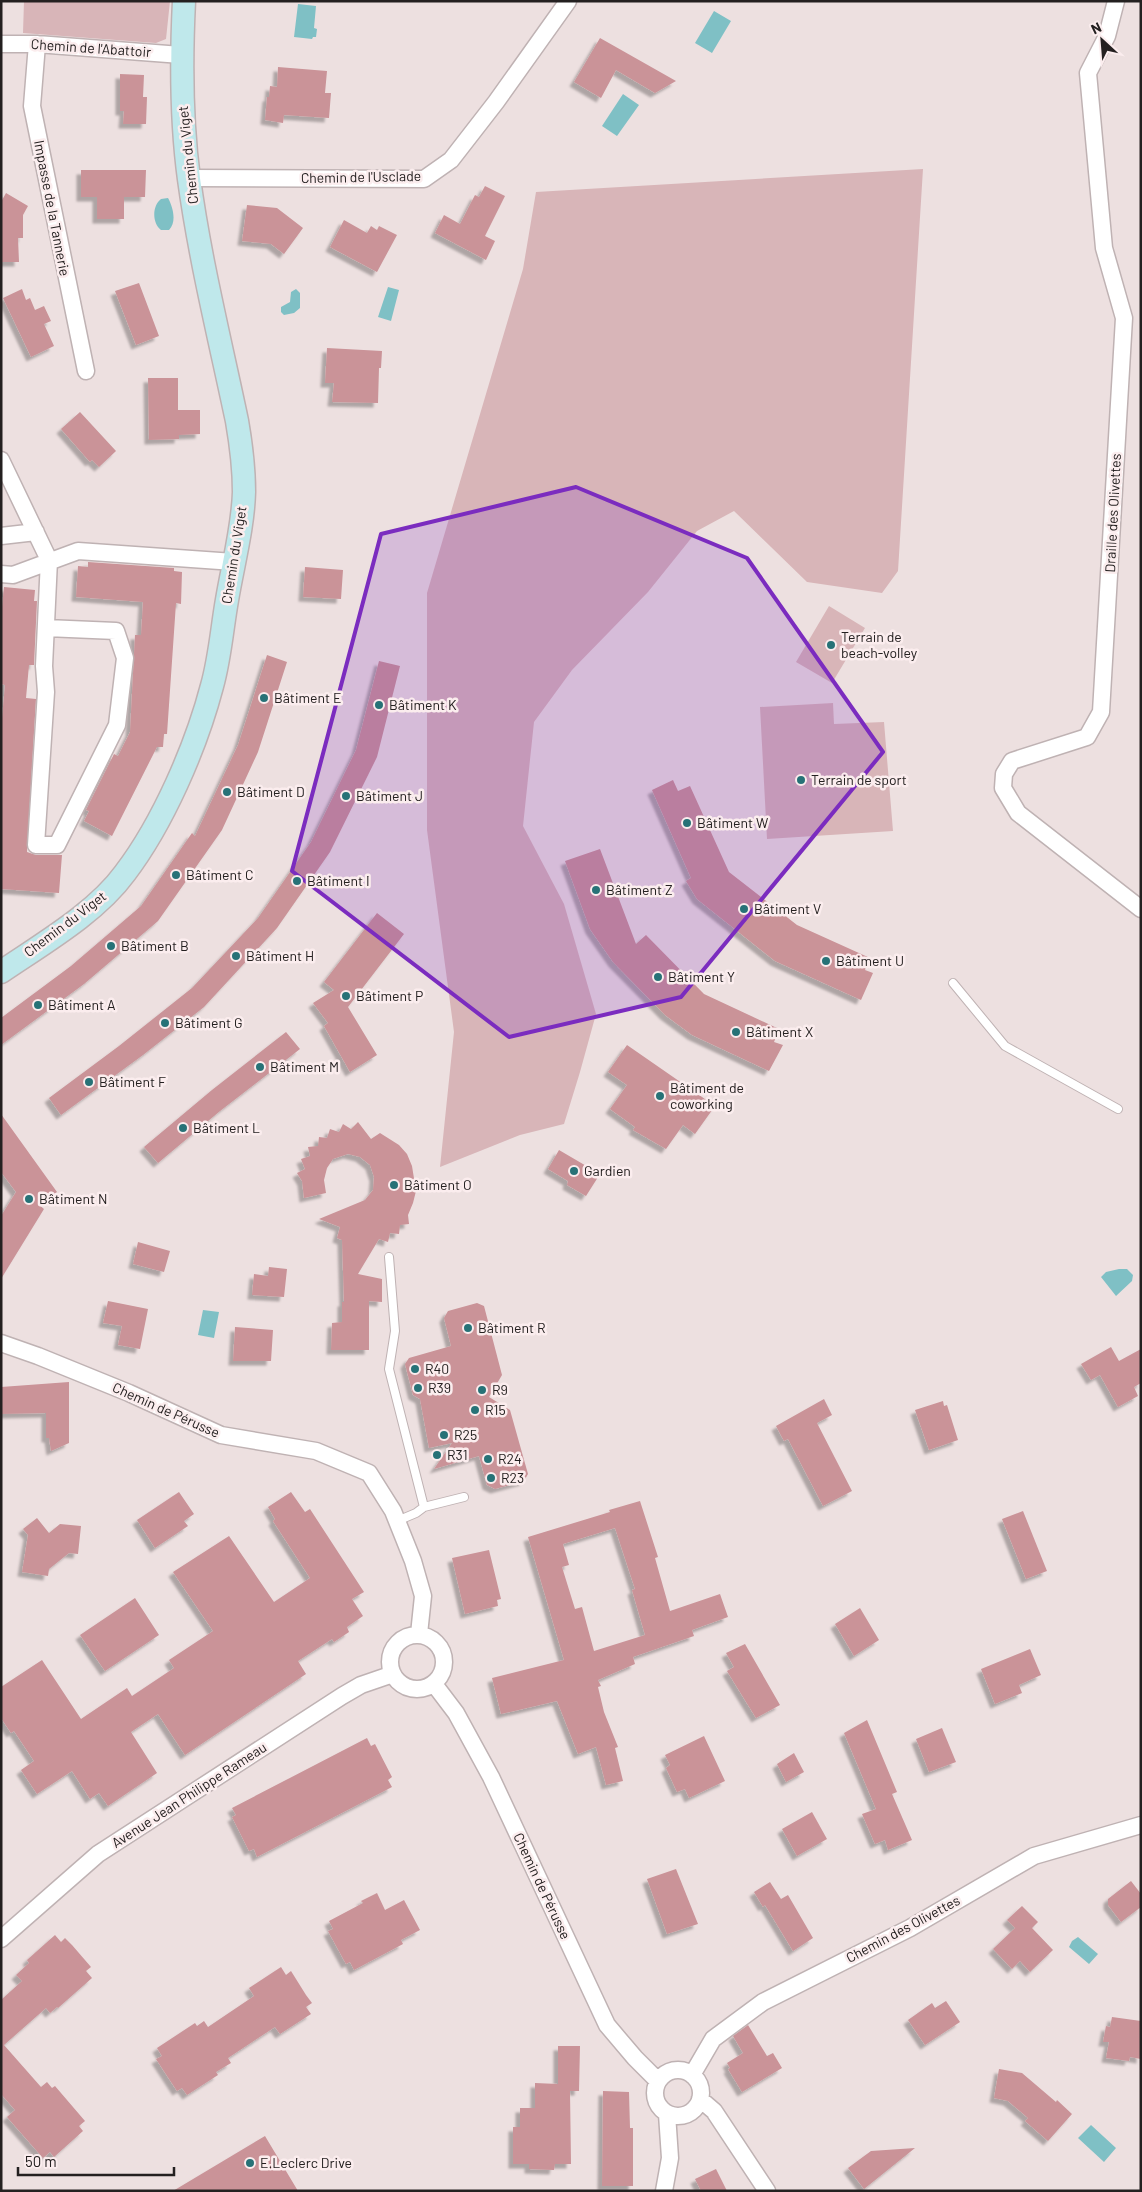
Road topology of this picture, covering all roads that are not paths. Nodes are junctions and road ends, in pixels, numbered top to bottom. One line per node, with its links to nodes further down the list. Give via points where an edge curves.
1 (184, 1): 6 (street, Chemin du Viget)
2 (568, 1): 7 (street, Chemin de l'Usclade, via 451,160 424,179)
3 (1116, 1): 16 (street, Draille des Olivettes, via 1107,36 1088,73 1104,248 1124,318 1102,712 1087,737 1012,761 1004,774 1003,788 1018,813)
4 (1, 44): 5 (street, Chemin de l'Abattoir)
5 (37, 44): 6 (street, Chemin de l'Abattoir); 8 (street, Impasse de la Tannerie, via 32,106)
6 (181, 54): 7 (street, Chemin du Viget)
7 (189, 178): 13 (street, Chemin du Viget, via 243,460 242,522)
8 (86, 371)
9 (1, 460): 10 (street)
10 (36, 532): 11 (street); 12 (street)
11 (1, 536)
12 (49, 560): 13 (street, via 78,551); 14 (street, via 13,575); 15 (street)
13 (234, 562): 17 (street, Chemin du Viget, via 213,684 198,734 146,841 125,874 107,894)
14 (1, 574)
15 (46, 628): 15 (street, via 46,692 36,845 57,845 117,725 125,658 116,632)
16 (1141, 908)
17 (1, 972)
18 (953, 983): 19 (lane, via 1004,1046)
19 (1118, 1109)
20 (389, 1257): 23 (lane, via 395,1331 390,1369)
21 (1, 1343): 24 (street, Chemin de Pérusse, via 129,1393 221,1435 316,1451 369,1473)
22 (464, 1497): 23 (lane)
23 (424, 1507): 24 (lane)
24 (397, 1521): 25 (street, Chemin de Pérusse, via 423,1596)
25 (419, 1634): 26 (street, via 401,1640 395,1646 390,1655); 27 (street, via 437,1642 445,1660 440,1678)
26 (392, 1674): 27 (street, via 398,1682 415,1690); 29 (street, Avenue Jean Philippe Rameau, via 342,1696 98,1854)
27 (434, 1684): 31 (street, Chemin de Pérusse, via 456,1713 491,1777 608,2025)
28 (1141, 1825): 30 (street, Chemin des Olivettes, via 1034,1856 910,1928 771,1998 713,2039)
29 (1, 1939)
30 (692, 2075): 31 (street, via 673,2070); 32 (street, via 700,2085)
31 (658, 2081): 33 (street, via 655,2089 657,2102)
32 (700, 2100): 33 (street, via 691,2112 683,2116); 35 (street, via 714,2111)
33 (667, 2114): 34 (street, via 670,2158)
34 (664, 2191)
35 (767, 2191)

